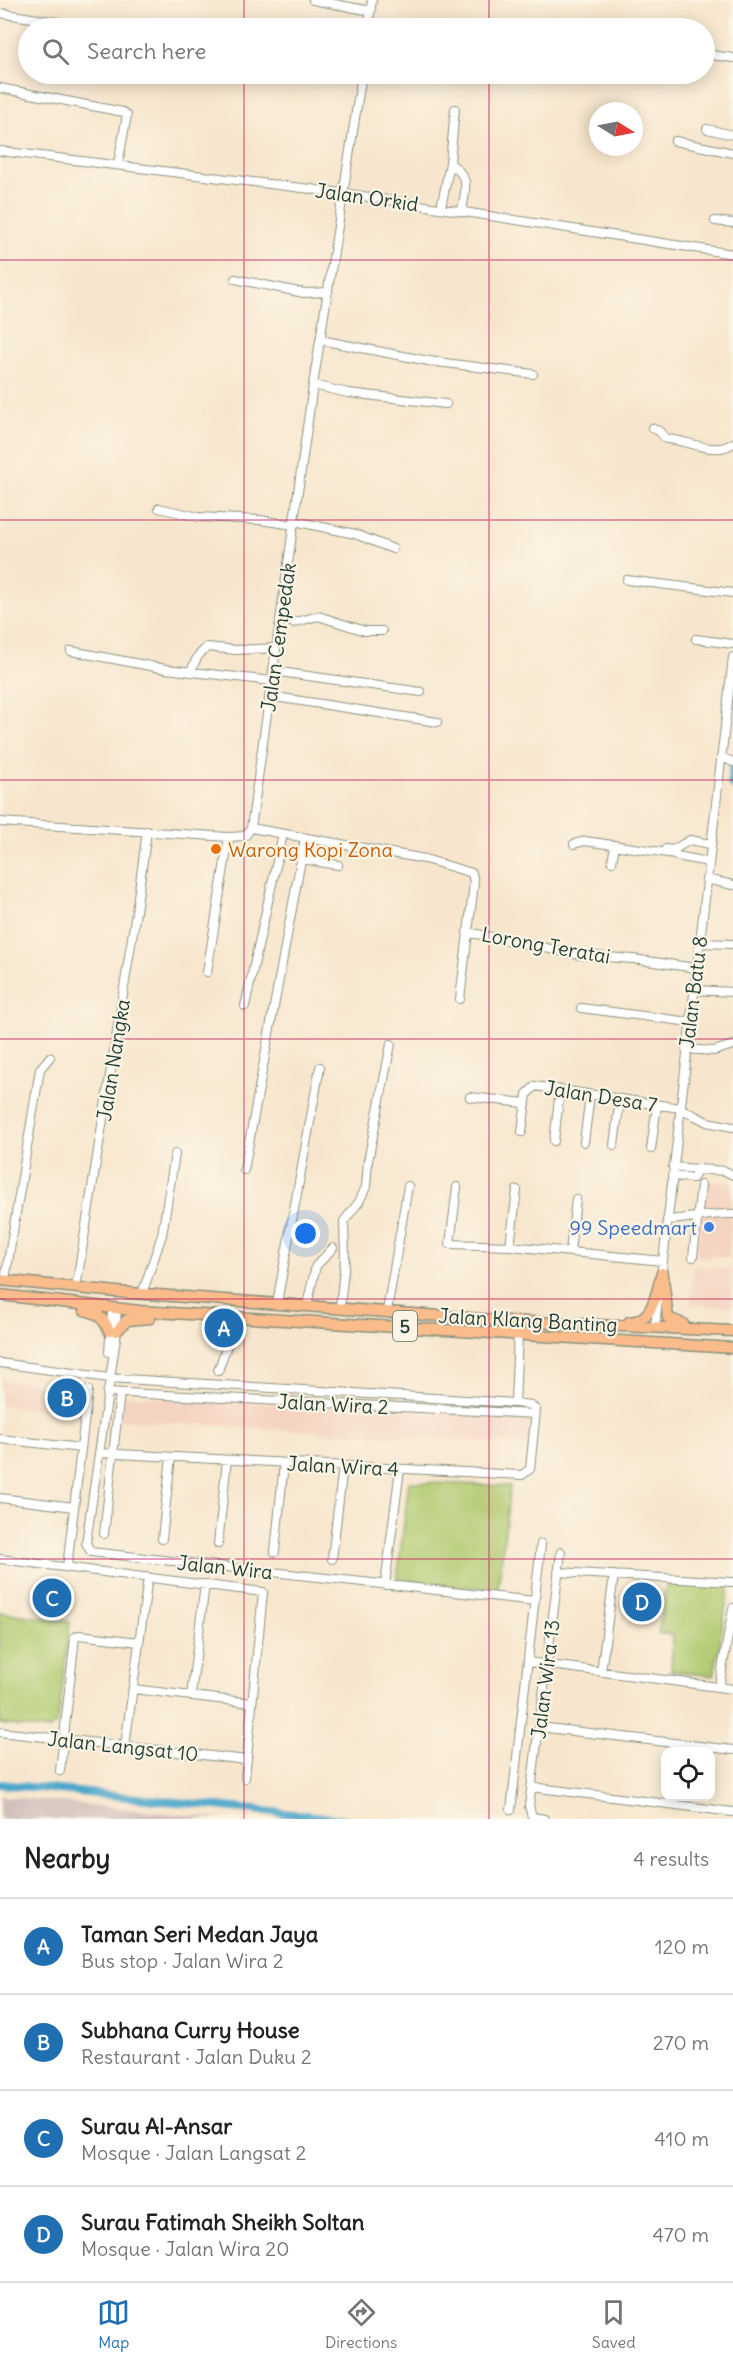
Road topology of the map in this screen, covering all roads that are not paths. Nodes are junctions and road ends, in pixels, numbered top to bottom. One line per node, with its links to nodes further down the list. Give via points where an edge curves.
1 (313, 0): 3 (street)
2 (372, 0): 4 (street)
3 (345, 3): 4 (street)
4 (370, 11): 7 (street)
5 (0, 13): 6 (street)
6 (32, 18)
7 (369, 18)
8 (715, 55): 9 (street)
9 (733, 58)
10 (360, 84): 20 (street, Jalan Cempedak)
11 (0, 88): 18 (street, via 123,112 127,115)
12 (455, 109): 19 (street)
13 (707, 129): 14 (street)
14 (733, 135)
15 (675, 141): 17 (street)
16 (0, 152): 18 (street, Jalan Orkid)
17 (733, 153)
18 (118, 164): 20 (street, Jalan Orkid)
19 (450, 164): 21 (street); 22 (street, via 466,180)
20 (344, 193): 21 (street, Jalan Orkid); 27 (street, Jalan Cempedak)
21 (441, 208): 22 (street, Jalan Orkid)
22 (462, 212): 25 (street, Jalan Orkid)
23 (715, 221): 24 (street)
24 (733, 223)
25 (733, 254)
26 (235, 279): 27 (street, via 304,294)
27 (328, 292): 28 (street, Jalan Cempedak)
28 (320, 340): 29 (street, via 429,361); 30 (street, Jalan Cempedak)
29 (533, 374)
30 (313, 385): 31 (street); 35 (street, Jalan Cempedak)
31 (446, 404)
32 (652, 428): 33 (street, via 666,439 712,448)
33 (733, 443)
34 (159, 508): 35 (street, via 198,517)
35 (294, 523): 36 (street, via 354,534); 39 (street, Jalan Cempedak)
36 (393, 549)
37 (627, 580): 38 (street)
38 (733, 593)
39 (281, 617): 40 (street, via 299,622 318,616 365,631); 43 (street, Jalan Cempedak)
40 (382, 631)
41 (696, 639): 42 (street)
42 (733, 644)
43 (276, 648): 46 (street, Jalan Cempedak); 47 (street, via 207,647)
44 (71, 651): 47 (street)
45 (733, 657): 52 (street, Jalan Batu 8)
46 (273, 671): 48 (street, Jalan Cempedak); 49 (street)
47 (190, 672): 48 (street)
48 (272, 681): 50 (street, Jalan Cempedak)
49 (421, 692)
50 (269, 696): 51 (street); 54 (street, Jalan Cempedak)
51 (437, 722)
52 (727, 760): 60 (street, Jalan Batu 8)
53 (0, 822): 55 (street)
54 (251, 828): 56 (street); 57 (street, via 245,836)
55 (147, 831): 57 (street); 121 (street, Jalan Nangka)
56 (283, 834): 58 (street); 78 (street)
57 (229, 837): 74 (street)
58 (305, 838): 64 (street); 70 (street, via 470,871 474,883)
59 (574, 844): 61 (street, via 585,841)
60 (710, 844): 63 (street, via 690,840); 66 (street, Jalan Batu 8)
61 (615, 845): 63 (street); 65 (street)
62 (642, 845): 63 (street)
63 (674, 852): 66 (street)
64 (302, 859): 67 (street); 102 (street)
65 (612, 862)
66 (708, 862): 68 (street, Jalan Batu 8)
67 (338, 865)
68 (706, 879): 69 (street); 71 (street, Jalan Batu 8)
69 (733, 885)
70 (467, 932): 73 (street, Lorong Teratai, via 594,958); 77 (street)
71 (698, 943): 72 (street); 73 (street, Jalan Batu 8)
72 (733, 944)
73 (696, 968): 75 (street, Jalan Batu 8)
74 (207, 972)
75 (693, 990): 76 (street); 80 (street, Jalan Batu 8)
76 (733, 992)
77 (460, 999)
78 (245, 1006)
79 (581, 1008): 80 (street)
80 (690, 1022): 83 (street, Jalan Batu 8)
81 (391, 1044): 128 (street, via 366,1187 344,1221)
82 (733, 1045): 83 (street, via 714,1051)
83 (686, 1049): 92 (street, Jalan Batu 8)
84 (50, 1057): 119 (street, via 40,1069)
85 (320, 1067): 126 (street)
86 (560, 1090): 87 (street, Jalan Desa 7); 90 (street, Jalan Desa 7, via 535,1086); 95 (street)
87 (590, 1095): 89 (street, Jalan Desa 7); 96 (street)
88 (470, 1097): 90 (street)
89 (620, 1099): 91 (street, Jalan Desa 7); 97 (street)
90 (525, 1103): 94 (street, Jalan Desa 7)
91 (657, 1105): 92 (street, Jalan Desa 7); 98 (street)
92 (680, 1108): 93 (street, Jalan Desa 7, via 707,1122); 100 (street, Jalan Batu 8)
93 (733, 1127)
94 (522, 1132)
95 (554, 1141)
96 (584, 1142)
97 (614, 1145)
98 (651, 1149)
99 (175, 1154): 122 (street, via 162,1235)
100 (673, 1167): 101 (street); 104 (street, Jalan Batu 8)
101 (698, 1169): 103 (street); 104 (street, via 693,1178)
102 (244, 1170)
103 (733, 1175)
104 (672, 1176): 112 (street, Jalan Batu 8)
105 (701, 1185): 111 (street)
106 (408, 1186): 130 (street)
107 (457, 1187): 113 (street, via 450,1244)
108 (517, 1190): 113 (street)
109 (576, 1199): 115 (street)
110 (733, 1214): 111 (street)
111 (698, 1216): 112 (street); 116 (street)
112 (667, 1220): 117 (street, Jalan Batu 8)
113 (510, 1246): 115 (street)
114 (333, 1248): 127 (street, via 316,1266)
115 (570, 1251): 117 (street)
116 (693, 1257)
117 (663, 1261): 118 (street, Jalan Batu 8)
118 (662, 1273): 133 (highway, via 650,1311 640,1321); 134 (street, Jalan Batu 8); 135 (highway, via 665,1311 672,1321)
119 (3, 1280): 120 (highway, Jalan Klang Banting / 5)
120 (48, 1286): 121 (highway, Jalan Klang Banting / 5); 129 (highway, via 108,1298)
121 (76, 1288): 122 (highway, Jalan Klang Banting / 5)
122 (142, 1294): 125 (highway, Jalan Klang Banting / 5)
123 (0, 1295): 124 (highway, Jalan Klang Banting / 5)
124 (27, 1299): 129 (highway, Jalan Klang Banting / 5); 136 (highway, via 97,1313)
125 (210, 1299): 126 (highway, Jalan Klang Banting / 5); 129 (highway, via 126,1300)
126 (277, 1304): 127 (highway, Jalan Klang Banting / 5)
127 (307, 1305): 128 (highway, Jalan Klang Banting / 5)
128 (340, 1307): 130 (highway, Jalan Klang Banting / 5)
129 (116, 1308): 131 (highway, Jalan Klang Banting / 5); 136 (street)
130 (387, 1311): 133 (highway, Jalan Klang Banting / 5)
131 (222, 1316): 132 (highway, Jalan Klang Banting / 5); 136 (highway, via 134,1318)
132 (240, 1317): 137 (highway, Jalan Klang Banting / 5); 142 (street)
133 (554, 1323): 134 (highway, Jalan Klang Banting / 5)
134 (655, 1327): 135 (highway, Jalan Klang Banting / 5); 138 (highway, via 638,1337 585,1334); 139 (highway, via 666,1338 690,1340)
135 (733, 1330)
136 (113, 1331): 143 (street)
137 (518, 1334): 138 (highway, Jalan Klang Banting / 5); 147 (street)
138 (558, 1338): 139 (highway, Jalan Klang Banting / 5)
139 (695, 1346): 140 (highway, Jalan Klang Banting / 5)
140 (733, 1347)
141 (0, 1363): 143 (street)
142 (218, 1371)
143 (109, 1378): 145 (street); 147 (street)
144 (88, 1390): 150 (street)
145 (107, 1392): 146 (street, Jalan Wira 2); 151 (street)
146 (120, 1393): 148 (street, Jalan Wira 2); 152 (street)
147 (515, 1403): 148 (street, via 531,1405)
148 (535, 1414): 157 (street, Jalan Wira 4, via 530,1469 525,1474)
149 (0, 1439): 150 (street)
150 (81, 1448): 159 (street)
151 (99, 1453): 152 (street, Jalan Wira 4); 163 (street)
152 (114, 1454): 153 (street, Jalan Wira 4); 160 (street)
153 (171, 1457): 154 (street, Jalan Wira 4); 161 (street)
154 (227, 1460): 155 (street, Jalan Wira 4); 164 (street)
155 (284, 1463): 156 (street, Jalan Wira 4); 166 (street)
156 (343, 1466): 157 (street, Jalan Wira 4); 169 (street)
157 (399, 1469): 176 (street)
158 (0, 1498): 159 (street)
159 (74, 1507): 162 (street)
160 (104, 1534)
161 (162, 1539)
162 (70, 1541): 163 (street); 170 (street)
163 (86, 1544): 176 (street, Jalan Wira, via 91,1552)
164 (218, 1544)
165 (541, 1544): 177 (street)
166 (275, 1552)
167 (561, 1552): 171 (street, Jalan Wira 13)
168 (0, 1558): 170 (street)
169 (332, 1559)
170 (67, 1567): 173 (street)
171 (558, 1572): 172 (street); 181 (street, Jalan Wira 13)
172 (614, 1575): 174 (street); 182 (street)
173 (148, 1577): 175 (street); 179 (street)
174 (733, 1582)
175 (205, 1584): 186 (street); 187 (street, via 263,1592)
176 (386, 1586): 177 (street, Jalan Wira)
177 (535, 1601): 180 (street)
178 (733, 1608): 183 (street)
179 (139, 1642): 184 (street); 190 (street, via 75,1637)
180 (528, 1662): 181 (street); 197 (street)
181 (548, 1665): 182 (street); 188 (street, Jalan Wira 13)
182 (601, 1672): 183 (street)
183 (719, 1687): 185 (street)
184 (133, 1689): 186 (street); 191 (street)
185 (733, 1689)
186 (191, 1696): 187 (street)
187 (252, 1703): 193 (street)
188 (539, 1727): 192 (street); 196 (street, Jalan Wira 13)
189 (0, 1732): 190 (street, Jalan Langsat 10)
190 (63, 1739): 191 (street, Jalan Langsat 10); 194 (street)
191 (125, 1746): 193 (street, Jalan Langsat 10)
192 (733, 1750)
193 (247, 1760): 195 (street)
194 (60, 1771)
195 (245, 1778)
196 (531, 1787): 198 (street); 199 (street, Jalan Wira 13, via 532,1817)
197 (511, 1810)
198 (733, 1812)
199 (545, 1819)

